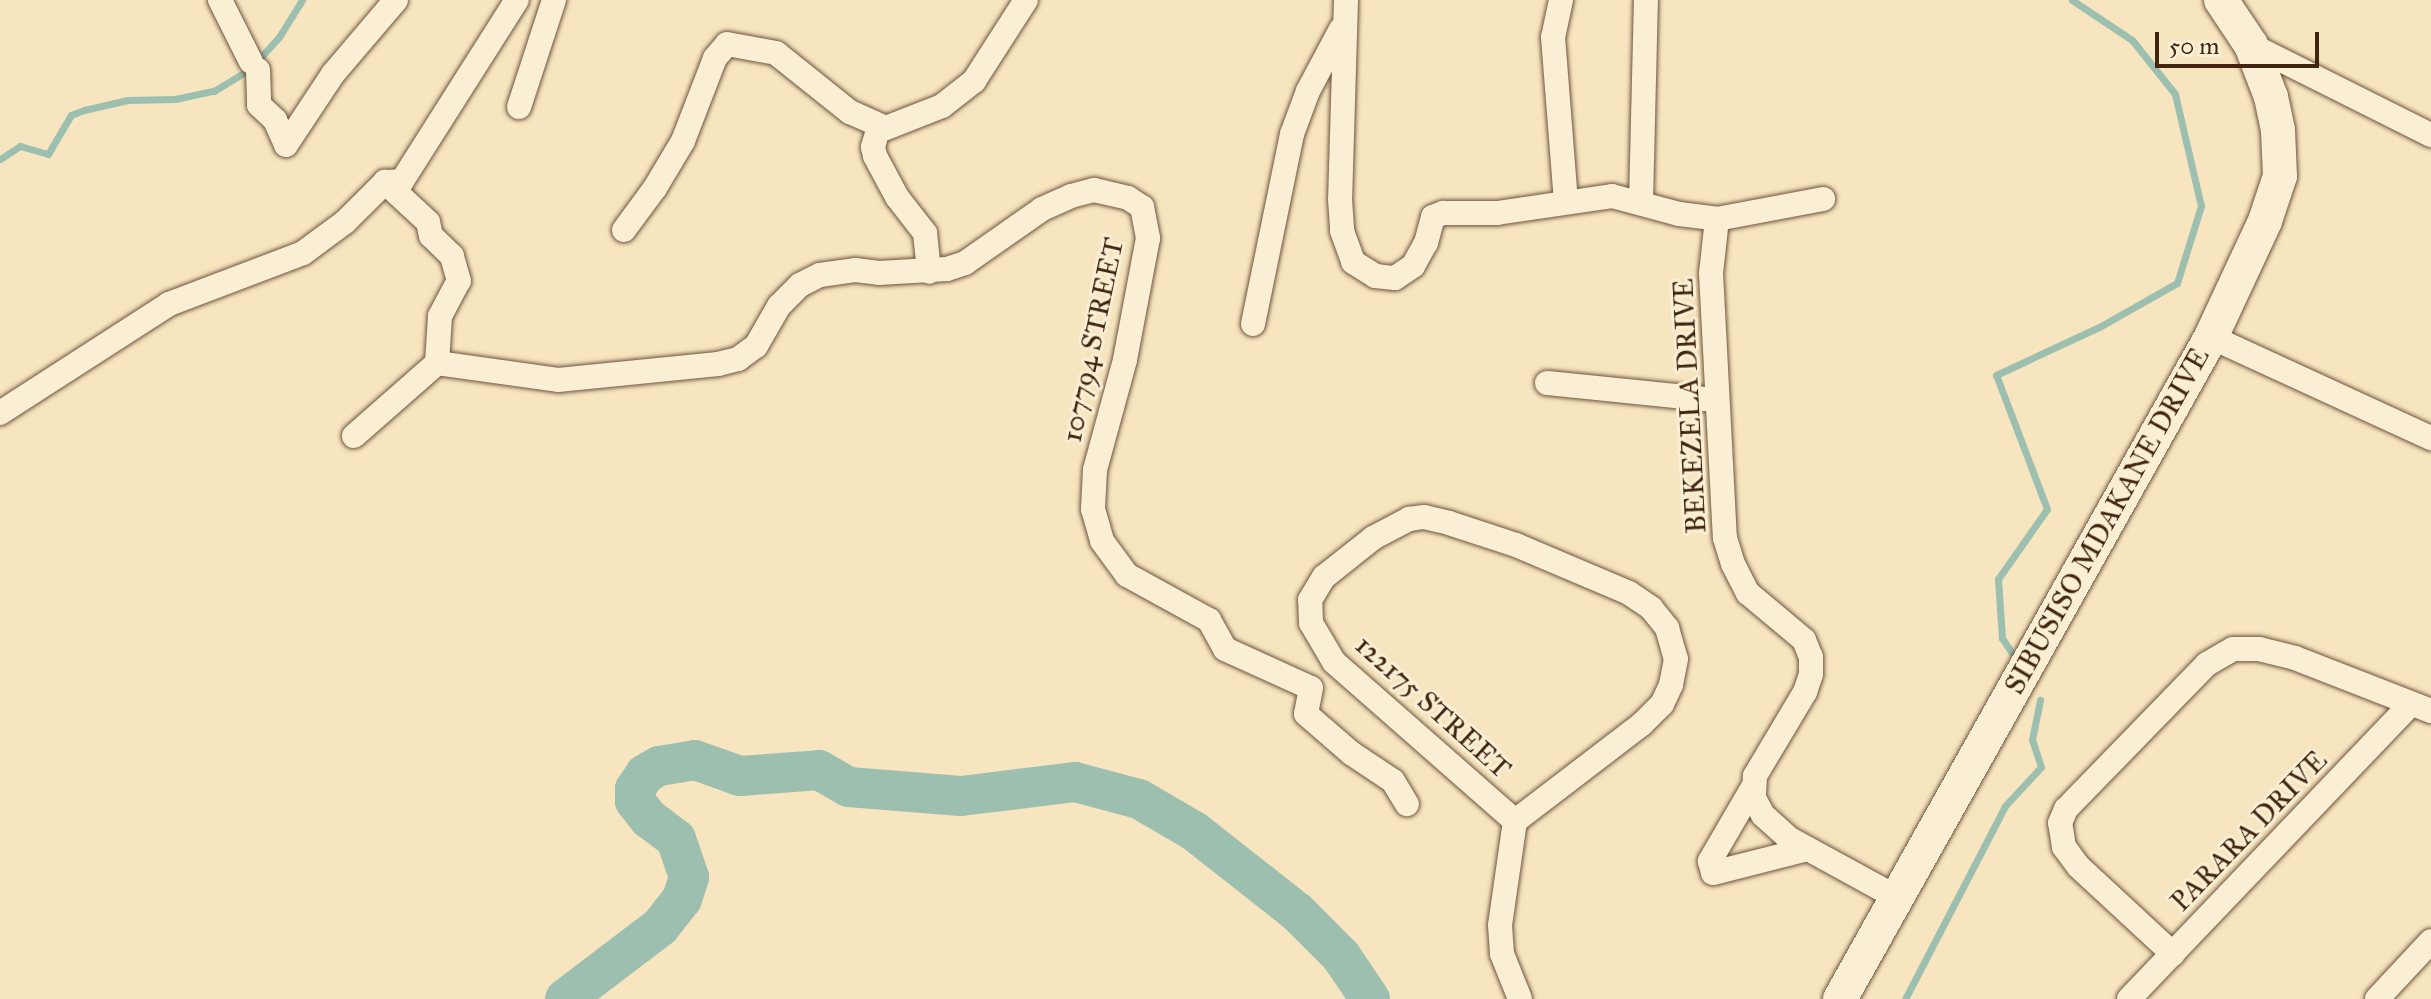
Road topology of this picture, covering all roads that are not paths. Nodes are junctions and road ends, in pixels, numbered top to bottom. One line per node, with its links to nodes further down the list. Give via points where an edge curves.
1 (220, 0): 2 (street, via 254,66 259,105 275,120 286,145 333,74)
2 (396, 0)
3 (517, 0): 13 (street, via 402,181)
4 (554, 0): 10 (street)
5 (1026, 0): 11 (street, via 974,81 957,97 898,126)
6 (1561, 0): 15 (street, via 1553,37)
7 (1646, 0): 16 (street)
8 (1345, 12): 15 (street, via 1341,215 1348,250 1363,271 1395,278 1413,266 1433,217 1443,213 1497,213); 20 (street, via 1292,134)
9 (2237, 17): 12 (street); 21 (street, SIBUSISO MDAKANE DRIVE, via 2271,97 2280,176 2246,268)
10 (519, 107)
11 (879, 127): 18 (street, via 850,112 776,53 730,42 718,51 687,133); 19 (street, via 875,156 925,233)
12 (2431, 135)
13 (385, 182): 22 (street, via 428,222 431,236 456,264 459,281 438,324); 25 (street, via 345,222 303,253 169,304)
14 (1823, 199): 17 (street)
15 (1566, 201): 16 (street, via 1612,196)
16 (1641, 202): 17 (street)
17 (1717, 219): 24 (street, BEKEZELA DRIVE, via 1711,273)
18 (624, 230)
19 (929, 272): 22 (street, 107794 STREET, via 833,271 809,279 779,306 756,346 738,359 718,364 558,380); 30 (street, 107794 STREET, via 965,263 1042,209 1082,192 1128,198 1142,207 1148,238 1125,360 1095,470 1093,509 1102,541 1127,575 1209,620 1225,649 1311,688 1306,714 1393,781)
20 (1253, 324)
21 (2211, 337): 27 (street); 33 (street, SIBUSISO MDAKANE DRIVE)
22 (437, 363): 26 (street)
23 (1547, 383): 24 (street)
24 (1715, 400): 29 (street, BEKEZELA DRIVE, via 1725,538 1733,564 1748,593 1804,640 1811,657 1805,692 1761,764)
25 (0, 413)
26 (354, 436)
27 (2431, 438)
28 (2421, 707): 35 (street, PARARA DRIVE); 35 (street, via 2259,649 2233,649 2207,664 2066,809 2060,823 2060,836 2078,866)
29 (1753, 787): 32 (street, via 1763,815); 32 (street, BEKEZELA DRIVE, via 1710,861 1713,873)
30 (1407, 804)
31 (1515, 821): 31 (street, 122175 STREET, via 1334,662 1311,623 1310,600 1324,577 1373,538 1409,519 1449,523 1596,576 1651,608 1667,628 1676,659 1662,704); 36 (street, 122175 STREET, via 1500,925 1502,954)
32 (1808, 849): 33 (street)
33 (1896, 897): 37 (street, SIBUSISO MDAKANE DRIVE)
34 (2431, 941): 39 (street)
35 (2173, 954): 38 (street, PARARA DRIVE)
36 (1520, 999)
37 (1840, 999)
38 (2129, 999)
39 (2377, 999)

